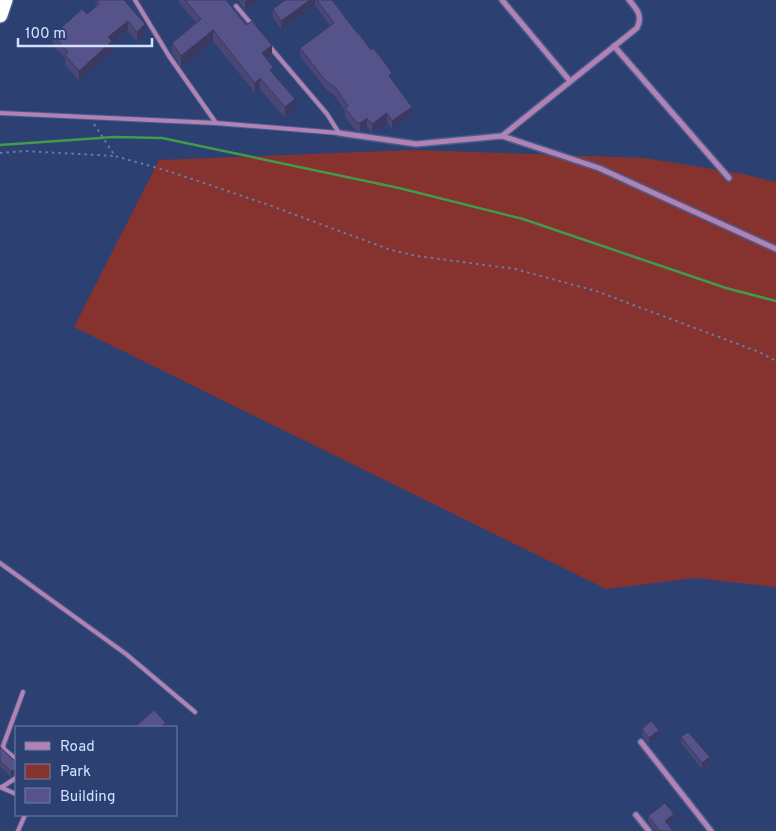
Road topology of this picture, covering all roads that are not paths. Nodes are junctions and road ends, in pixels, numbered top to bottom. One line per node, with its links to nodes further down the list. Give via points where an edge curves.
1 (5, 0): 6 (highway)
2 (135, 0): 12 (lane)
3 (502, 0): 10 (street)
4 (629, 0): 9 (street, via 638,10 640,20 637,28)
5 (236, 6): 7 (lane)
6 (0, 15)
7 (254, 28)
8 (266, 42): 13 (lane)
9 (614, 46): 10 (street); 15 (street)
10 (570, 81): 14 (street)
11 (0, 114): 12 (lane)
12 (216, 123): 13 (lane)
13 (339, 133): 14 (street, via 416,144)
14 (502, 136): 16 (street, via 598,168)
15 (729, 178)
16 (776, 249)
17 (0, 563): 19 (lane, via 126,654)
18 (23, 692): 21 (lane, via 2,746)
19 (195, 712)
20 (642, 742): 29 (street)
21 (15, 758)
22 (15, 779): 23 (lane)
23 (1, 787): 24 (lane)
24 (15, 794)
25 (636, 815): 28 (street)
26 (25, 816): 27 (lane)
27 (18, 831)
28 (649, 831)
29 (711, 831)

